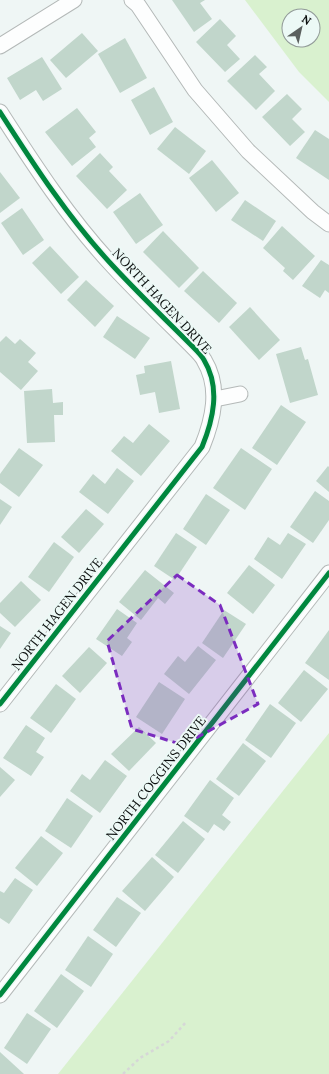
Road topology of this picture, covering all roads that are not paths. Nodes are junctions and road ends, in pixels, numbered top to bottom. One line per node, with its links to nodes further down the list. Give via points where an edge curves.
1 (74, 0): 3 (street)
2 (132, 0): 5 (street, via 138,5 195,90 243,146)
3 (0, 46)
4 (0, 112): 7 (street, NORTH HAGEN DRIVE, via 72,217 112,266 204,360 210,372)
5 (329, 224)
6 (240, 394): 7 (street)
7 (215, 399): 9 (street, NORTH HAGEN DRIVE, via 210,427 202,447)
8 (329, 573): 10 (street, NORTH COGGINS DRIVE)
9 (0, 704)
10 (0, 995)

